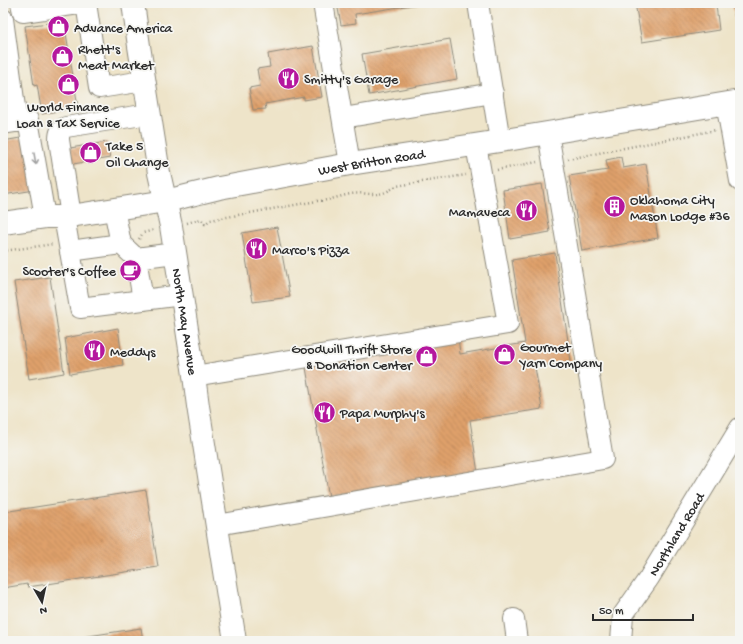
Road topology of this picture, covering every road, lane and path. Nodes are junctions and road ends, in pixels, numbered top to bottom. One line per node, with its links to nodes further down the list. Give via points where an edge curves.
1 (21, 3): 6 (street, via 23,12 86,3 99,88)
2 (133, 3): 6 (main road, North May Avenue)
3 (323, 3): 10 (street)
4 (478, 3): 7 (street)
5 (3, 19): 11 (street)
6 (144, 81): 9 (main road, North May Avenue)
7 (492, 93): 10 (street); 14 (street)
8 (733, 102): 13 (main road, West Britton Road); 19 (street)
9 (149, 114): 20 (main road, North May Avenue); 22 (street, via 62,129 59,134)
10 (343, 118): 17 (street)
11 (16, 122): 22 (street, one-way to 22)
12 (720, 130): 16 (path, West Britton Road)
13 (548, 133): 14 (main road, West Britton Road); 16 (street)
14 (500, 141): 15 (main road, West Britton Road)
15 (476, 145): 17 (main road, West Britton Road); 18 (street)
16 (552, 160): 18 (path, West Britton Road); 33 (street, via 604,459)
17 (350, 164): 20 (main road, West Britton Road, via 219,188)
18 (481, 173): 23 (path, West Britton Road, via 396,186 387,192 371,195 353,194 326,201 210,220 205,224); 31 (street, via 508,324)
19 (740, 181)
20 (166, 201): 21 (main road, West Britton Road); 28 (main road, North May Avenue)
21 (114, 209): 22 (main road, West Britton Road); 26 (street)
22 (60, 216): 24 (main road, West Britton Road); 27 (street)
23 (201, 219)
24 (3, 223)
25 (143, 233): 26 (path)
26 (132, 248): 27 (street); 28 (street); 30 (street)
27 (70, 251): 30 (street, via 80,308)
28 (175, 253): 29 (main road, North May Avenue)
29 (182, 295): 30 (street); 31 (main road, North May Avenue)
30 (142, 300)
31 (194, 376): 33 (main road, North May Avenue)
32 (740, 428): 37 (street, Northland Road, via 649,578 623,615)
33 (217, 525): 35 (main road, North May Avenue)
34 (514, 619): 36 (street)
35 (235, 641)
36 (517, 641)
37 (621, 641)

